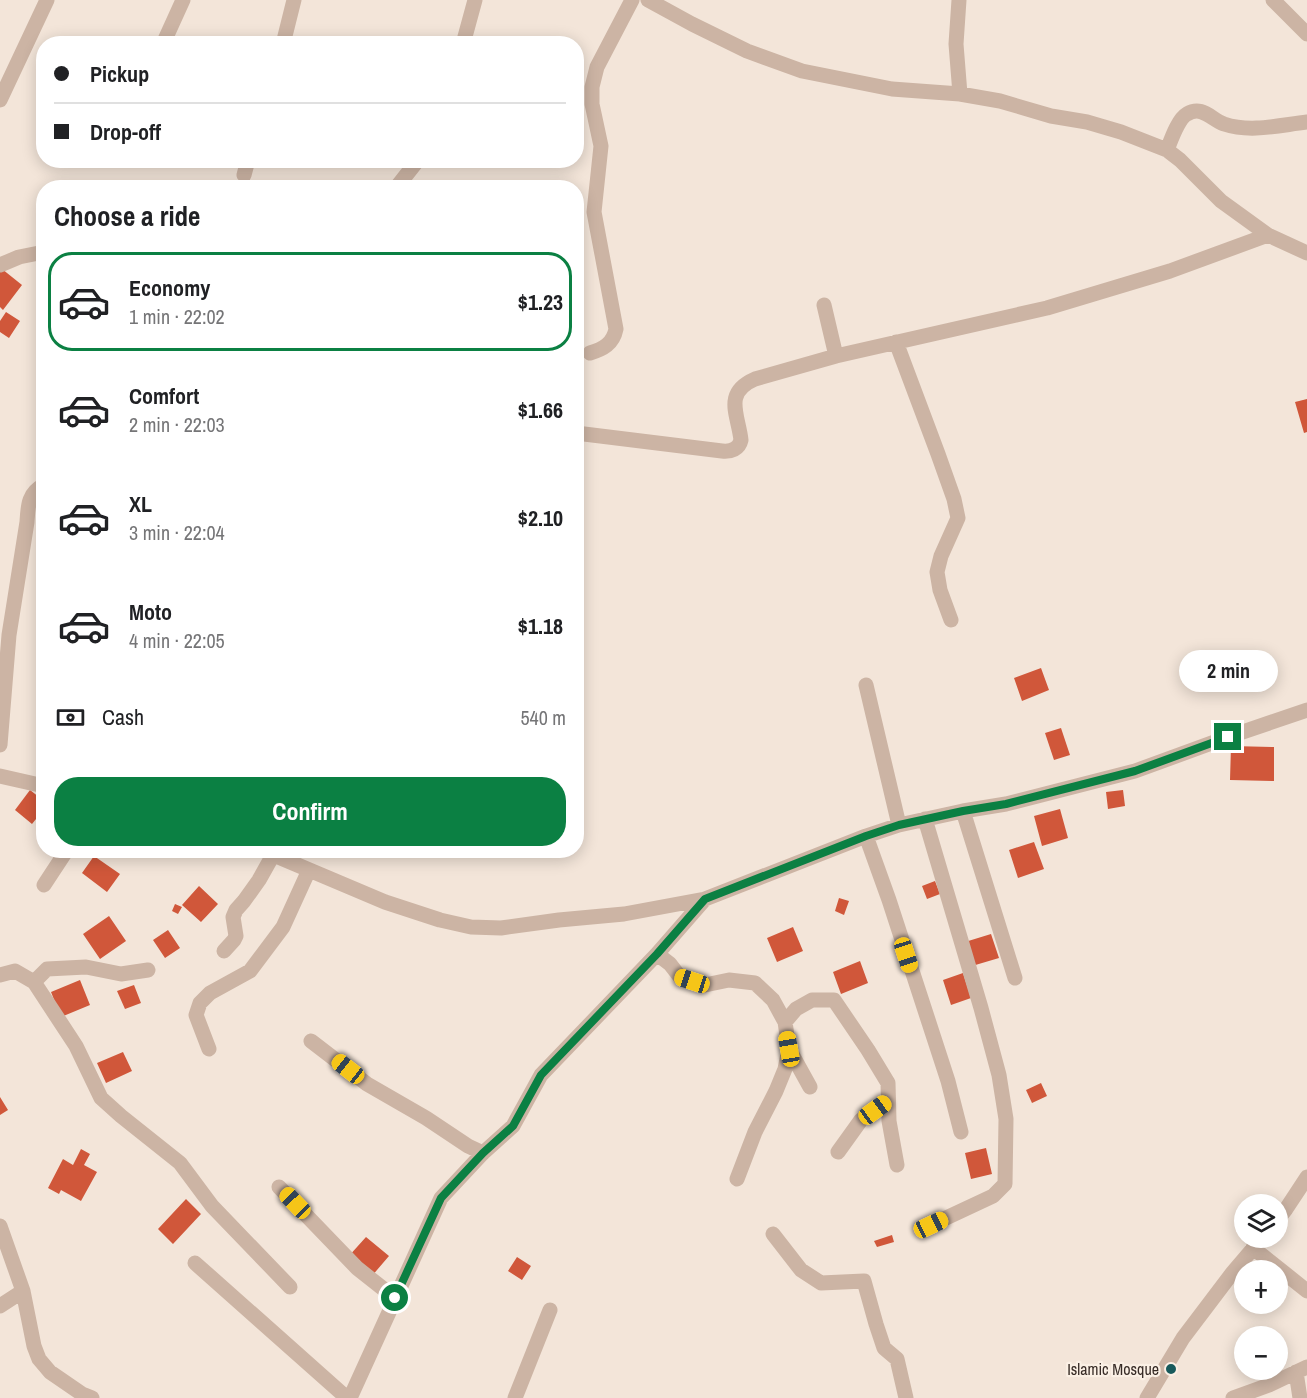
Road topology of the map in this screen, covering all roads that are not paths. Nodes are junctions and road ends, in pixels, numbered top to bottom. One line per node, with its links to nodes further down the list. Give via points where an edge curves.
1 (47, 0): 14 (street)
2 (183, 0): 10 (street)
3 (294, 0): 11 (street)
4 (475, 0): 12 (street)
5 (632, 0): 25 (street, via 597,67 592,87 601,146 594,212 616,329 608,345)
6 (648, 0): 13 (street, via 747,51 802,71 892,89)
7 (959, 0): 13 (street, via 956,44)
8 (1273, 0): 9 (street)
9 (1307, 34)
10 (166, 36)
11 (285, 36)
12 (465, 36)
13 (960, 94): 16 (street, via 1087,122)
14 (0, 100)
15 (1307, 122): 16 (street, via 1251,129 1192,111 1181,118)
16 (1167, 150): 19 (street, via 1221,201)
17 (412, 168): 18 (street)
18 (402, 180)
19 (1268, 235): 20 (street); 24 (street, via 1170,271 1047,308)
20 (1307, 253)
21 (36, 254): 22 (street)
22 (0, 265)
23 (824, 304): 26 (street)
24 (896, 342): 26 (street); 29 (street, via 958,518 937,572)
25 (590, 353)
26 (836, 356): 27 (street, via 743,386 734,402 741,440 730,451)
27 (584, 434)
28 (36, 489): 30 (street, via 29,500)
29 (951, 620)
30 (5, 634): 33 (street)
31 (866, 685): 38 (street)
32 (1307, 710): 36 (street, via 1135,771)
33 (0, 745)
34 (0, 776): 35 (street)
35 (36, 784)
36 (963, 811): 37 (street); 50 (street)
37 (925, 819): 38 (street); 66 (street, via 981,1008 1006,1119 1005,1184 993,1196)
38 (899, 825): 39 (street)
39 (866, 836): 45 (street); 58 (street, via 948,1081)
40 (62, 858): 44 (street)
41 (266, 858): 46 (street, via 259,880 236,910 236,936)
42 (279, 858): 43 (street)
43 (309, 870): 45 (street, via 385,902 471,927 501,928 624,914); 54 (street, via 283,927 250,971 210,993 200,1003 196,1015)
44 (44, 885)
45 (705, 899): 47 (street)
46 (224, 951)
47 (657, 954): 52 (street, via 680,977 705,985 729,980 755,983 773,1000); 60 (street, via 541,1075 513,1126)
48 (148, 970): 51 (street, via 121,974 86,967 47,969)
49 (0, 975): 51 (street, via 15,971)
50 (1015, 978)
51 (34, 982): 72 (street, via 76,1046 101,1098 180,1163 212,1206)
52 (785, 1022): 55 (street); 57 (street, via 796,1009 812,1000 834,1000 888,1083)
53 (311, 1041): 60 (street, via 367,1084)
54 (209, 1049)
55 (789, 1049): 56 (street); 63 (street, via 785,1069)
56 (810, 1087)
57 (888, 1100): 59 (street, via 861,1120); 61 (street)
58 (961, 1132)
59 (838, 1152)
60 (483, 1153): 75 (street, via 441,1198)
61 (897, 1165)
62 (1307, 1177): 65 (street)
63 (737, 1179)
64 (279, 1187): 75 (street, via 357,1269)
65 (1288, 1205)
66 (931, 1225)
67 (0, 1226): 73 (street)
68 (773, 1234): 82 (street, via 801,1270 821,1283 864,1281 884,1348 897,1359)
69 (1254, 1248): 83 (street, via 1183,1338)
70 (1263, 1248): 74 (street)
71 (195, 1263): 80 (street)
72 (290, 1287)
73 (23, 1291): 76 (street); 79 (street, via 39,1359 50,1372)
74 (1307, 1291)
75 (395, 1298): 80 (street)
76 (0, 1306)
77 (550, 1310): 81 (street)
78 (1302, 1370): 84 (street); 85 (street)
79 (92, 1398)
80 (348, 1398)
81 (515, 1398)
82 (906, 1398)
83 (1147, 1398)
84 (1233, 1398)
85 (1300, 1398)

